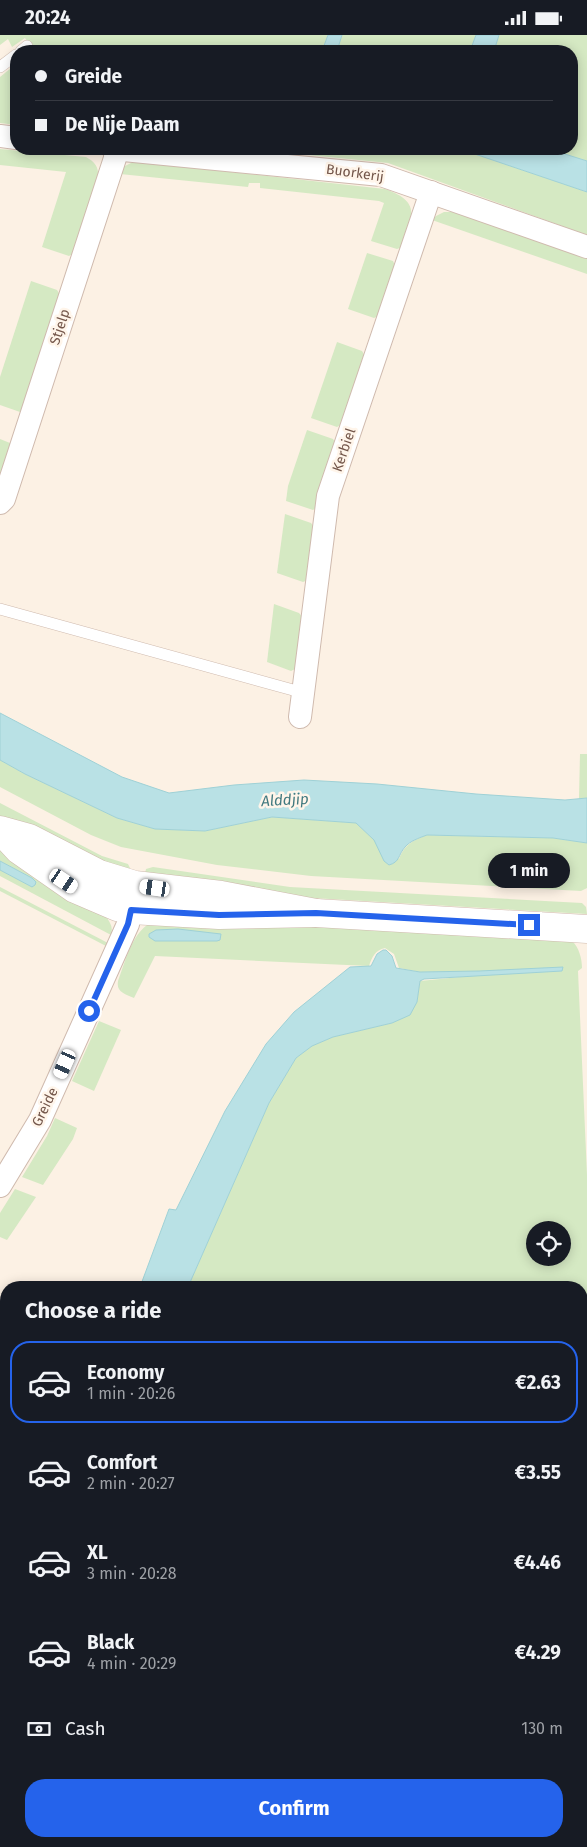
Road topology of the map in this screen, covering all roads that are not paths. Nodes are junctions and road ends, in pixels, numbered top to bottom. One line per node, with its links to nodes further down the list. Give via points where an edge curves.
1 (116, 155): 5 (street, Stjelp, via 4,499)
2 (179, 155): 3 (street, Buorkerij, via 381,175)
3 (431, 192): 4 (street, Buorkerij); 7 (street, Kerbiel, via 328,496)
4 (587, 247)
5 (0, 503)
6 (0, 609): 7 (lane)
7 (304, 693): 8 (street, Kerbiel)
8 (300, 717)
9 (0, 831): 10 (street, via 19,851 75,889 117,907)
10 (133, 897): 11 (street, via 219,915 316,913); 12 (street, Greide, via 128,924 40,1120)
11 (587, 929)
12 (0, 1186)

